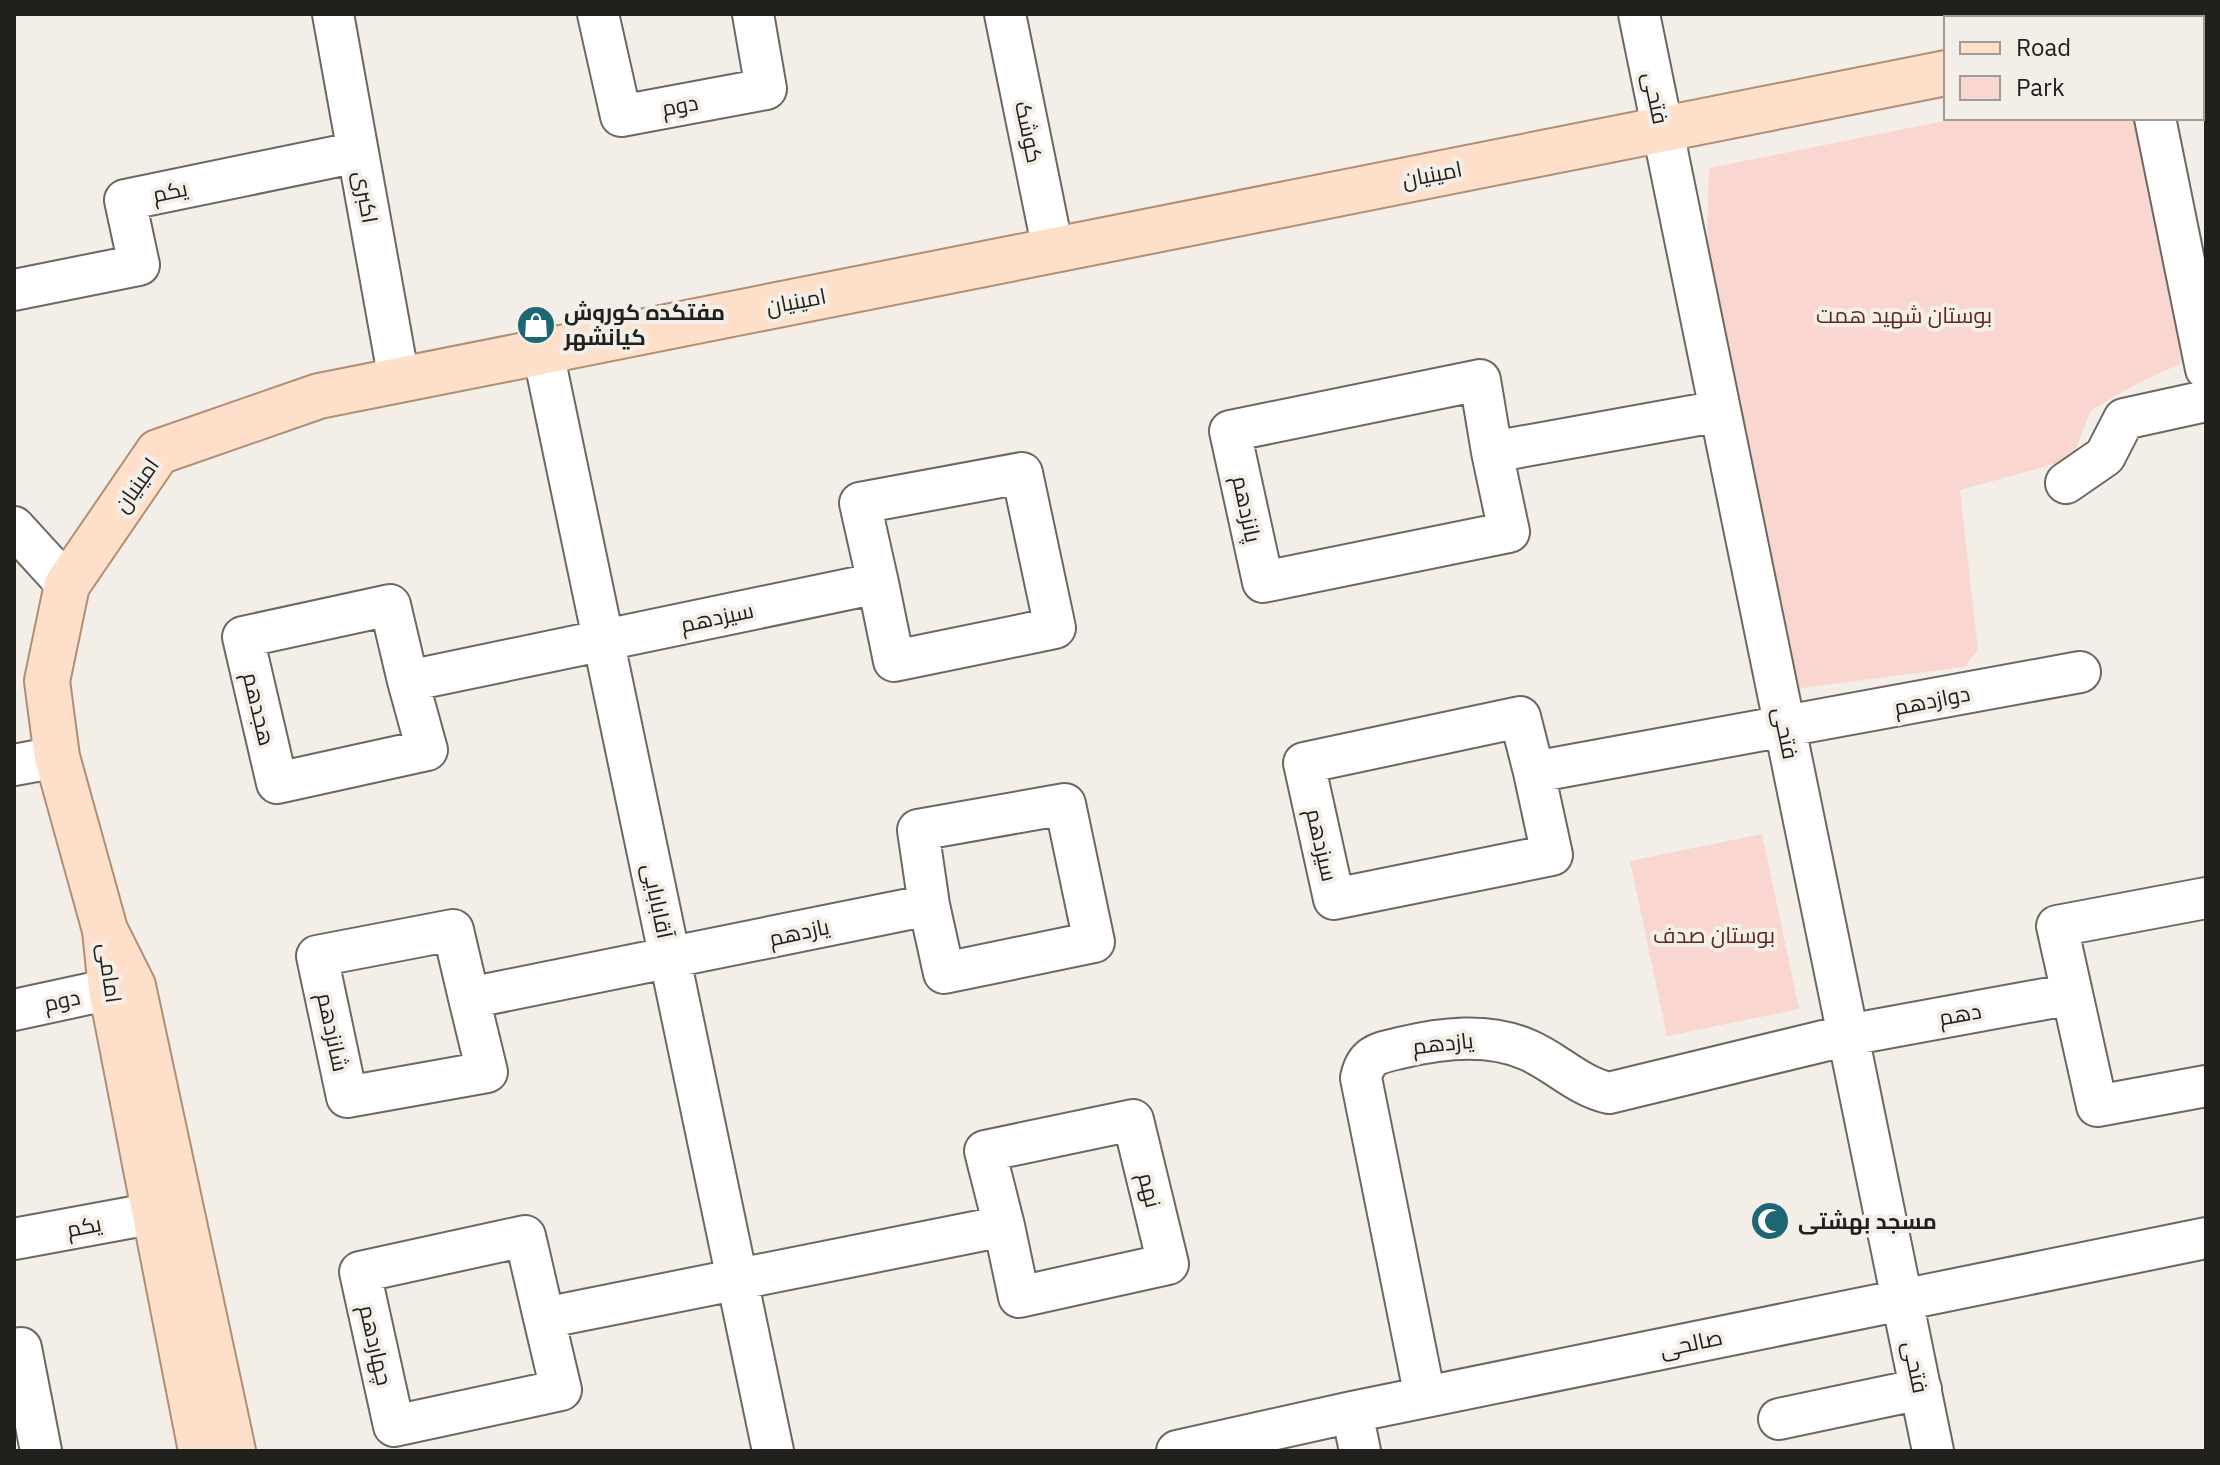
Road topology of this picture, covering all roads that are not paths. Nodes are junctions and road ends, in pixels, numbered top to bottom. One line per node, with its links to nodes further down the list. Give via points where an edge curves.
1 (333, 14): 9 (street, اکبری)
2 (598, 14): 3 (street, دوم, via 621,116 766,89)
3 (753, 14)
4 (1005, 14): 10 (street, کوشک)
5 (1639, 14): 8 (street, فتحی)
6 (1944, 73): 8 (main road, امینیان)
7 (2155, 120): 13 (street)
8 (1662, 128): 10 (main road, امینیان); 16 (street, فتحی)
9 (358, 152): 11 (street, یکم, via 125,200 139,265); 14 (street, اکبری)
10 (1053, 250): 12 (main road, امینیان)
11 (14, 290)
12 (543, 352): 14 (main road, امینیان); 22 (street, آقابابایی)
13 (2206, 369)
14 (399, 380): 21 (main road, امینیان, via 319,396 158,452)
15 (2206, 401): 18 (street, via 2124,419 2105,456)
16 (1720, 411): 17 (street); 25 (street, فتحی)
17 (1492, 452): 17 (street, پانزدهم, via 1509,532 1263,582 1230,431 1480,380)
18 (2066, 483)
19 (14, 527): 21 (street)
20 (878, 583): 20 (street, via 860,503 1022,473 1055,628 894,661); 22 (street, سیزدهم)
21 (67, 585): 26 (main road, امینیان, via 47,681)
22 (604, 640): 24 (street); 32 (street, آقابابایی)
23 (2080, 672): 25 (street, دوازدهم)
24 (408, 681): 24 (street, هجدهم, via 427,750 277,783 243,637 390,605)
25 (1785, 729): 28 (street); 37 (street, فتحی)
26 (57, 757): 27 (street); 31 (main road, امینیان)
27 (14, 765)
28 (1534, 772): 28 (street, سیزدهم, via 1552,855 1334,899 1304,763 1520,717)
29 (2206, 898): 34 (street, via 2057,926)
30 (929, 905): 30 (street, via 918,830 1065,804 1094,942 944,973); 32 (street, یازدهم)
31 (105, 930): 33 (main road, امامی); 53 (main road, امامی, via 133,986)
32 (670, 959): 35 (street); 43 (street, آقابابایی)
33 (111, 989): 36 (street, دوم); 39 (main road, امامی)
34 (2072, 994): 37 (street, دهم); 38 (street, via 2097,1106)
35 (469, 998): 35 (street, شانزدهم, via 487,1072 347,1097 317,956 453,930)
36 (14, 1010)
37 (1848, 1035): 44 (street, فتحی); 48 (street, یازدهم, via 1609,1093 1500,1041 1430,1041 1375,1054 1364,1062 1361,1078)
38 (2206, 1086)
39 (155, 1213): 42 (street, یکم); 52 (main road, امامی)
40 (1004, 1226): 40 (street, نهم, via 985,1151 1133,1120 1168,1264 1019,1297); 43 (street)
41 (2206, 1238): 44 (street, صالحی)
42 (14, 1239)
43 (736, 1277): 45 (street); 54 (street, آقابابایی)
44 (1902, 1299): 47 (street, فتحی); 48 (street, صالحی)
45 (544, 1318): 45 (street, چهاردهم, via 561,1390 394,1426 360,1272 525,1236)
46 (14, 1349): 51 (street, via 21,1348)
47 (1921, 1389): 50 (street); 57 (street, فتحی)
48 (1425, 1397): 49 (street, صالحی)
49 (1352, 1412): 55 (street, صالحی); 56 (street)
50 (1779, 1419)
51 (41, 1451)
52 (201, 1451)
53 (233, 1451)
54 (773, 1451)
55 (1177, 1451)
56 (1360, 1451)
57 (1933, 1451)

